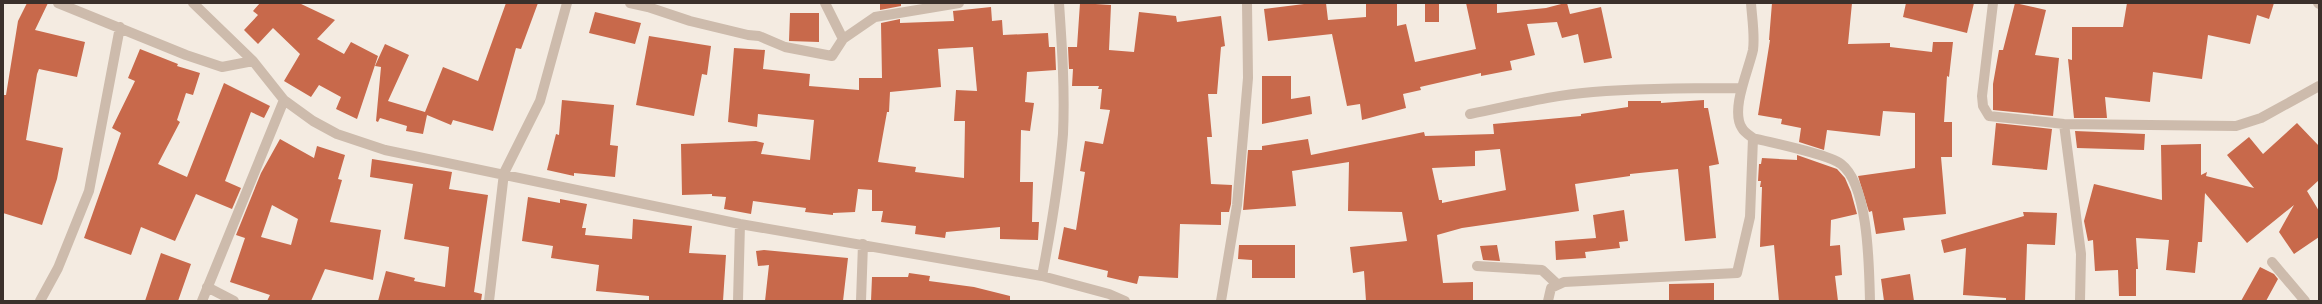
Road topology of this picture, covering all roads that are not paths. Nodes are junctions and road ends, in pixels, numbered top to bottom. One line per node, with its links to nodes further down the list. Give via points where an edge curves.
1 (58, 3): 12 (street)
2 (193, 3): 14 (street)
3 (567, 3): 21 (street, via 540,101)
4 (630, 3): 11 (street)
5 (824, 3): 13 (street)
6 (959, 3): 13 (street, via 875,17)
7 (1059, 3): 26 (street, via 1063,53 1063,133 1056,198)
8 (1247, 3): 37 (street, via 1248,78 1237,205)
9 (1751, 3): 16 (street, via 1753,49)
10 (1993, 3): 19 (street, via 1982,96 1985,111 1989,116)
11 (648, 5): 13 (street, via 690,21 760,36 786,47 832,56)
12 (120, 27): 14 (street, via 222,67); 30 (street, via 89,191 58,268)
13 (844, 39)
14 (254, 60): 17 (street)
15 (2319, 86): 19 (street, via 2261,118 2236,126)
16 (1741, 88): 18 (street, via 1653,88 1591,92); 20 (street, via 1738,118 1743,130)
17 (284, 100): 21 (street, via 313,121 338,134 385,150); 28 (street)
18 (1470, 114)
19 (2064, 124): 40 (street, via 2080,254)
20 (1753, 138): 27 (street, via 1750,217 1737,273); 39 (street, via 1840,163 1851,175 1863,208)
21 (504, 173): 22 (street); 33 (street)
22 (740, 224): 23 (street); 34 (street)
23 (863, 244): 26 (street); 35 (street)
24 (2272, 262): 41 (street)
25 (1477, 266): 27 (street, via 1542,270)
26 (1042, 276): 29 (street)
27 (1557, 284): 38 (street, via 1549,293)
28 (207, 287): 31 (street); 32 (street)
29 (1109, 298): 36 (street)
30 (40, 301)
31 (202, 301)
32 (234, 301)
33 (489, 301)
34 (738, 301)
35 (861, 301)
36 (1125, 301)
37 (1221, 301)
38 (1548, 301)
39 (1870, 301)
40 (2080, 301)
41 (2305, 301)

